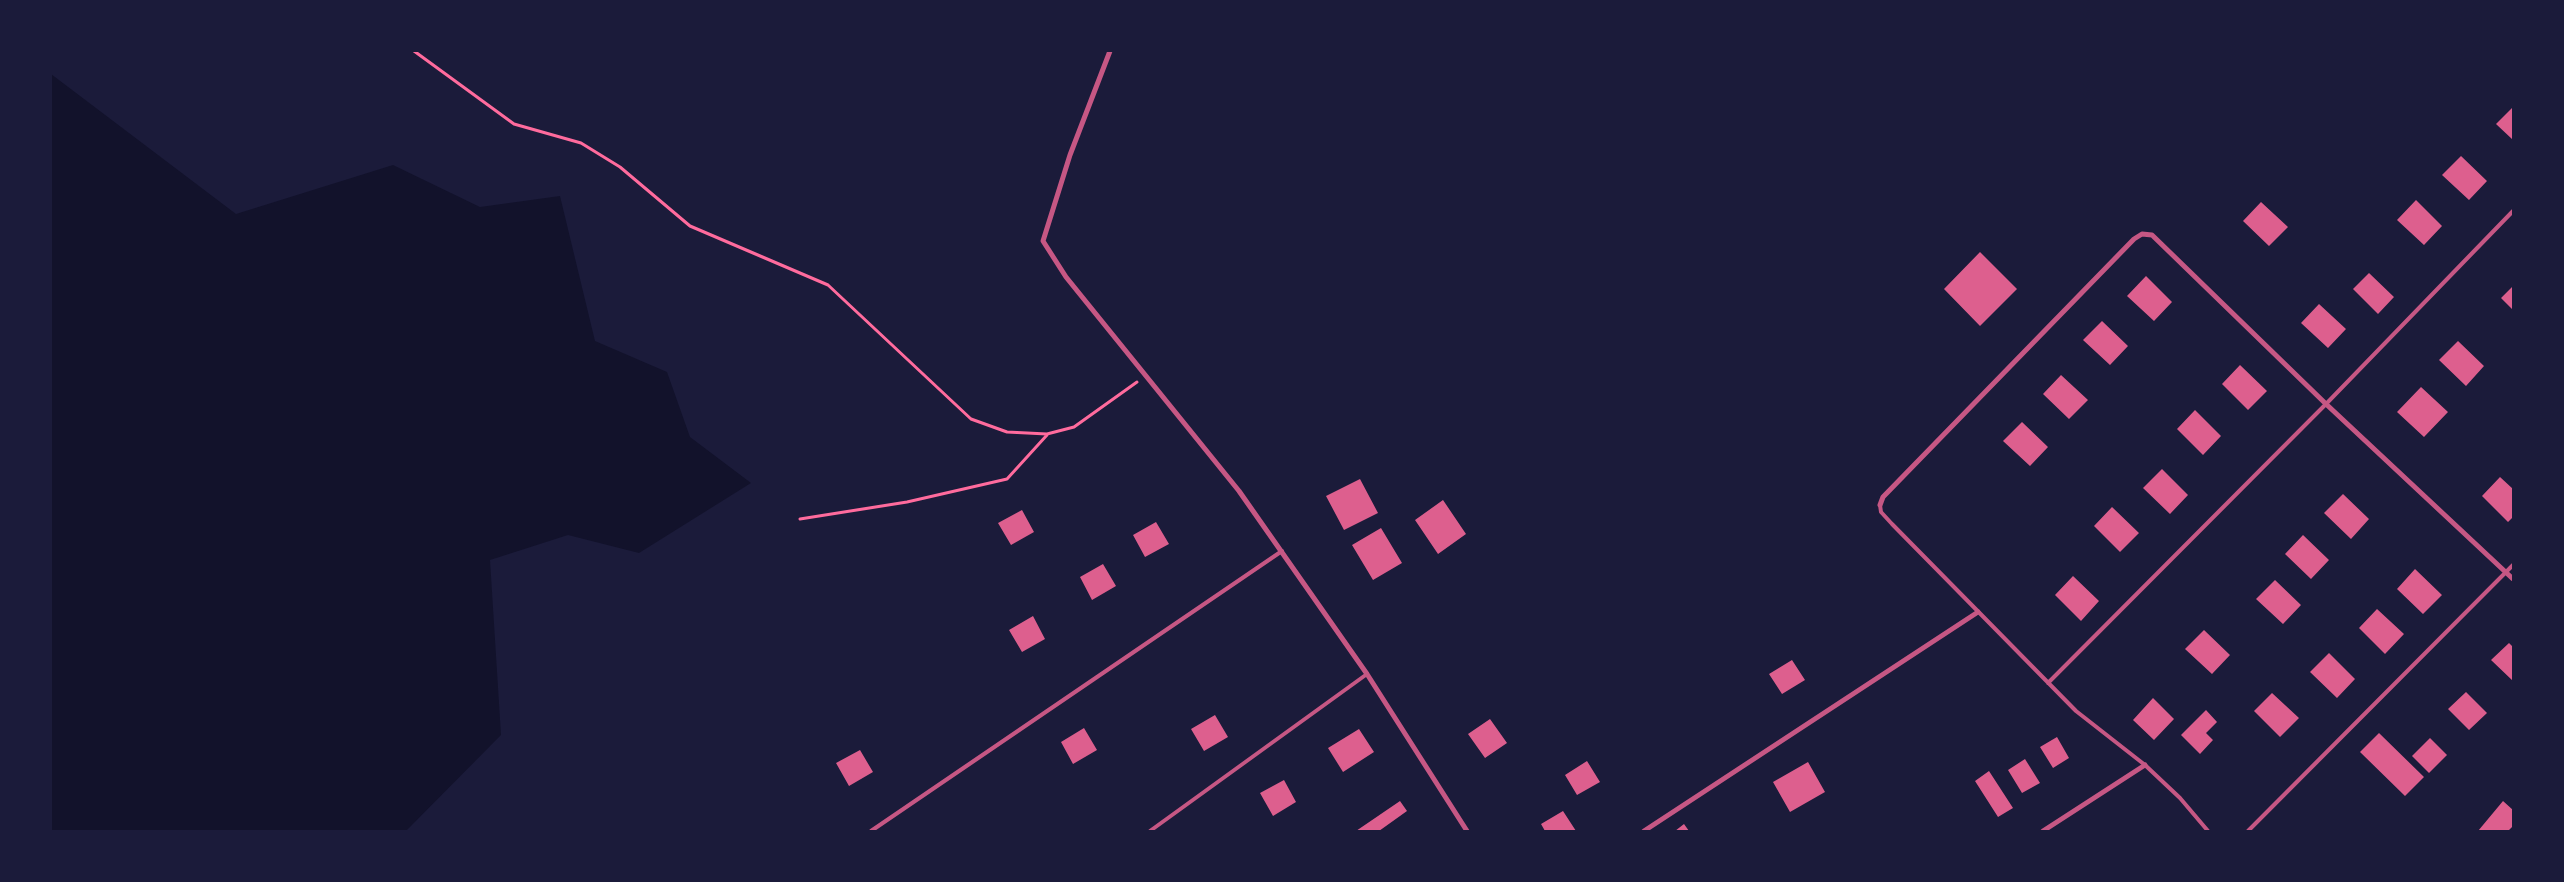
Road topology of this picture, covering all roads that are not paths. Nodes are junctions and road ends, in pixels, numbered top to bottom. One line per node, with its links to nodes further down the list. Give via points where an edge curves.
1 (1110, 51): 5 (street, via 1070,155 1043,241 1066,277 1239,491)
2 (2513, 211): 3 (lane)
3 (2326, 404): 4 (street, via 2164,244 2152,235 2142,234 1883,497); 7 (street); 11 (lane)
4 (1880, 504): 9 (lane, via 1881,512)
5 (1282, 551): 10 (street); 13 (lane)
6 (2513, 565): 7 (lane)
7 (2506, 572): 8 (street); 19 (lane)
8 (2513, 579)
9 (1978, 612): 11 (lane); 16 (street)
10 (1367, 674): 14 (lane); 15 (street)
11 (2048, 683): 12 (lane, via 2076,712)
12 (2145, 765): 17 (street); 18 (lane, via 2180,798)
13 (871, 831)
14 (1150, 831)
15 (1467, 831)
16 (1644, 831)
17 (2043, 831)
18 (2208, 831)
19 (2248, 831)

